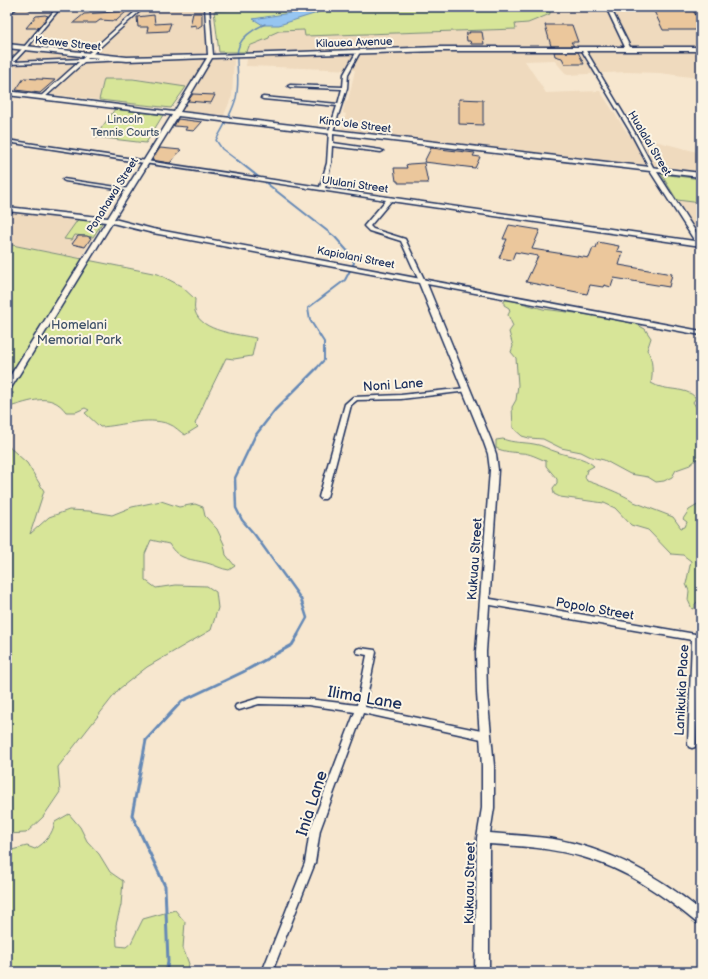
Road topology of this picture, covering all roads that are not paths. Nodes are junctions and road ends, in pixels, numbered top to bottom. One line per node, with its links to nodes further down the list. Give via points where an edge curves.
1 (16, 7): 9 (street)
2 (30, 7): 8 (main road)
3 (79, 7): 4 (main road)
4 (133, 7)
5 (140, 7): 16 (street)
6 (208, 7): 17 (street)
7 (608, 7): 13 (street)
8 (54, 10): 11 (street)
9 (7, 14)
10 (7, 46): 11 (street, Keawe Street)
11 (25, 48): 16 (street, Keawe Street); 20 (street)
12 (583, 49): 13 (street, Kilauea Avenue); 15 (street, Kilauea Avenue); 33 (street, Hualalai Street)
13 (628, 49): 14 (street, Kilauea Avenue)
14 (701, 49)
15 (358, 52): 17 (street, Kilauea Avenue); 22 (street, via 346,74)
16 (89, 55): 18 (street, Keawe Street); 19 (street)
17 (211, 56): 18 (street, Kilauea Avenue); 27 (street, Ponahawai Street)
18 (126, 59): 19 (street, Kilauea Avenue)
19 (81, 62): 20 (street, Kilauea Avenue); 24 (street)
20 (8, 63)
21 (290, 86): 22 (street)
22 (345, 88): 26 (street)
23 (7, 93): 24 (street, Kinoʻole Street)
24 (42, 97): 27 (street, Kinoʻole Street)
25 (263, 98): 26 (street)
26 (339, 105): 28 (street)
27 (176, 114): 28 (street, Kinoʻole Street); 32 (street, Ponahawai Street)
28 (331, 131): 30 (street); 33 (street, Kinoʻole Street)
29 (7, 141): 32 (street, Ululani Street)
30 (330, 144): 31 (street); 36 (street, via 329,163)
31 (381, 151)
32 (146, 163): 36 (street, Ululani Street); 37 (street, Ponahawai Street)
33 (652, 169): 34 (street, Kinoʻole Street); 41 (street, Hualalai Street)
34 (701, 175)
35 (65, 180): 37 (street)
36 (322, 189): 38 (street, Ululani Street)
37 (130, 190): 40 (street, Ponahawai Street)
38 (390, 199): 41 (street, Ululani Street); 42 (street, Kukuau Street, via 367,226 371,230 403,240)
39 (7, 209): 40 (street, Kapiolani Street)
40 (110, 220): 42 (street, Kapiolani Street, via 154,232); 44 (street, Ponahawai Street)
41 (701, 244)
42 (422, 281): 43 (street, Kapiolani Street); 45 (street, Kukuau Street)
43 (701, 332)
44 (7, 388)
45 (466, 390): 46 (street, Noni Lane, via 401,397 355,398 348,404); 47 (street, Kukuau Street, via 492,454 494,470)
46 (323, 497)
47 (485, 601): 48 (street, Popolo Street); 52 (street, Kukuau Street, via 481,652)
48 (699, 638): 53 (street, Lanikukia Place)
49 (360, 651): 51 (street, Inia Lane, via 372,652)
50 (239, 707): 51 (street, Ilima Lane, via 259,701 274,701 308,702)
51 (360, 709): 52 (street, Ilima Lane); 56 (street, Inia Lane, via 315,830 310,863)
52 (486, 736): 54 (street, Kukuau Street, via 488,808)
53 (692, 744)
54 (483, 838): 55 (street, via 566,847 608,860 633,870 661,887); 57 (street, Kukuau Street)
55 (701, 920)
56 (267, 972)
57 (482, 972)

